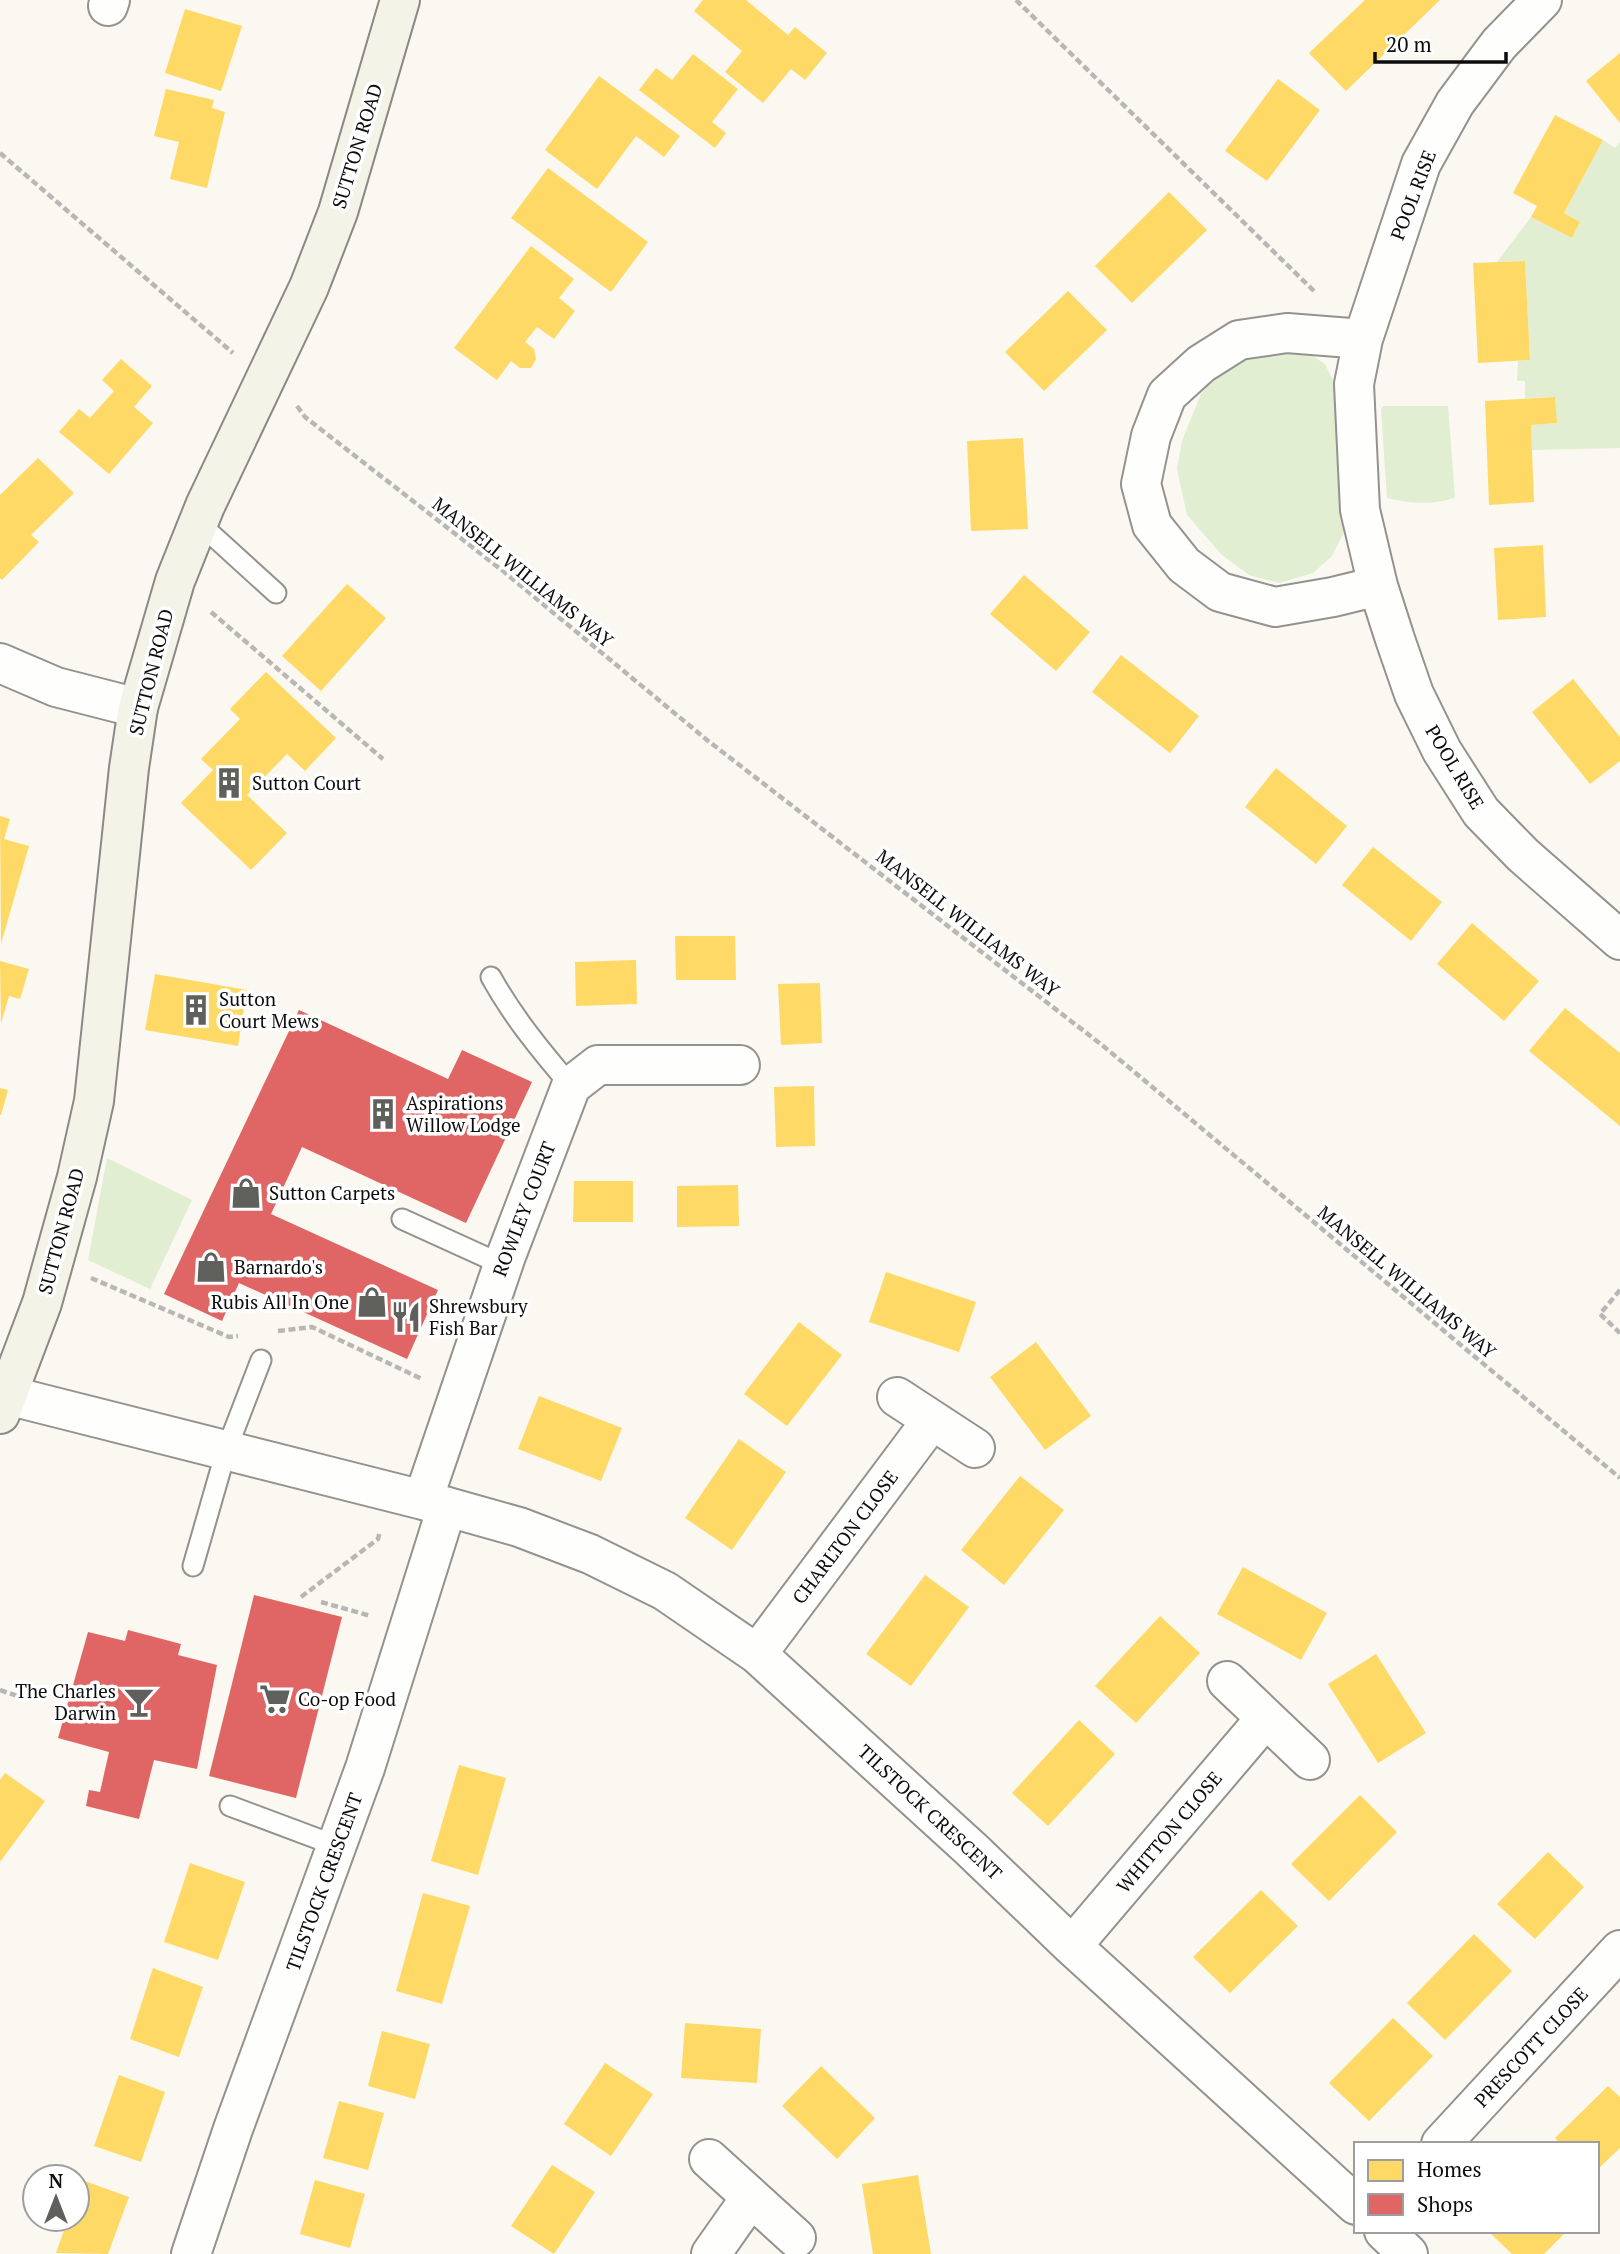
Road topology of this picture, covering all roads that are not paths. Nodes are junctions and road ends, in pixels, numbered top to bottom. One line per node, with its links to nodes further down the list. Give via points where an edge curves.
1 (400, 0): 4 (street, SUTTON ROAD, via 333,225 309,287)
2 (1542, 0): 3 (street, POOL RISE, via 1499,44 1455,103 1421,164)
3 (1363, 339): 5 (street, POOL RISE, via 1354,384 1360,510); 5 (street, via 1287,333 1251,338 1239,340 1201,364 1167,395 1141,484 1152,525 1184,565 1220,592 1275,607)
4 (199, 523): 6 (lane); 8 (street, SUTTON ROAD, via 175,581)
5 (1378, 586): 9 (street, POOL RISE, via 1414,694 1442,751 1481,812)
6 (276, 593)
7 (0, 663): 8 (street, via 56,687)
8 (138, 708): 17 (street, SUTTON ROAD, via 129,768 103,1104 41,1303)
9 (1620, 940)
10 (491, 977): 12 (lane, via 504,1001)
11 (740, 1065): 12 (street, via 598,1065)
12 (571, 1086): 14 (street, ROWLEY COURT)
13 (402, 1219): 14 (lane)
14 (503, 1265): 21 (street, ROWLEY COURT)
15 (261, 1360): 20 (lane)
16 (897, 1397): 18 (street)
17 (3, 1404): 20 (street, TILSTOCK CRESCENT)
18 (932, 1420): 19 (street); 23 (street, CHARLTON CLOSE)
19 (975, 1448)
20 (226, 1451): 21 (street, TILSTOCK CRESCENT); 22 (lane)
21 (420, 1500): 23 (street, TILSTOCK CRESCENT, via 519,1527 590,1554 665,1591); 28 (street, TILSTOCK CRESCENT, via 409,1627)
22 (192, 1566)
23 (758, 1654): 29 (street, TILSTOCK CRESCENT)
24 (1227, 1681): 25 (street)
25 (1265, 1719): 26 (street); 29 (street, WHITTON CLOSE)
26 (1310, 1760)
27 (230, 1806): 28 (lane)
28 (337, 1846): 37 (street, TILSTOCK CRESCENT)
29 (1072, 1946): 34 (street, TILSTOCK CRESCENT)
30 (1620, 1950): 31 (street, PRESCOTT CLOSE)
31 (1443, 2142)
32 (709, 2159): 33 (street)
33 (751, 2197): 36 (street); 38 (street)
34 (1354, 2203)
35 (1386, 2233): 39 (street)
36 (796, 2238)
37 (191, 2254)
38 (711, 2254)
39 (1409, 2254)

